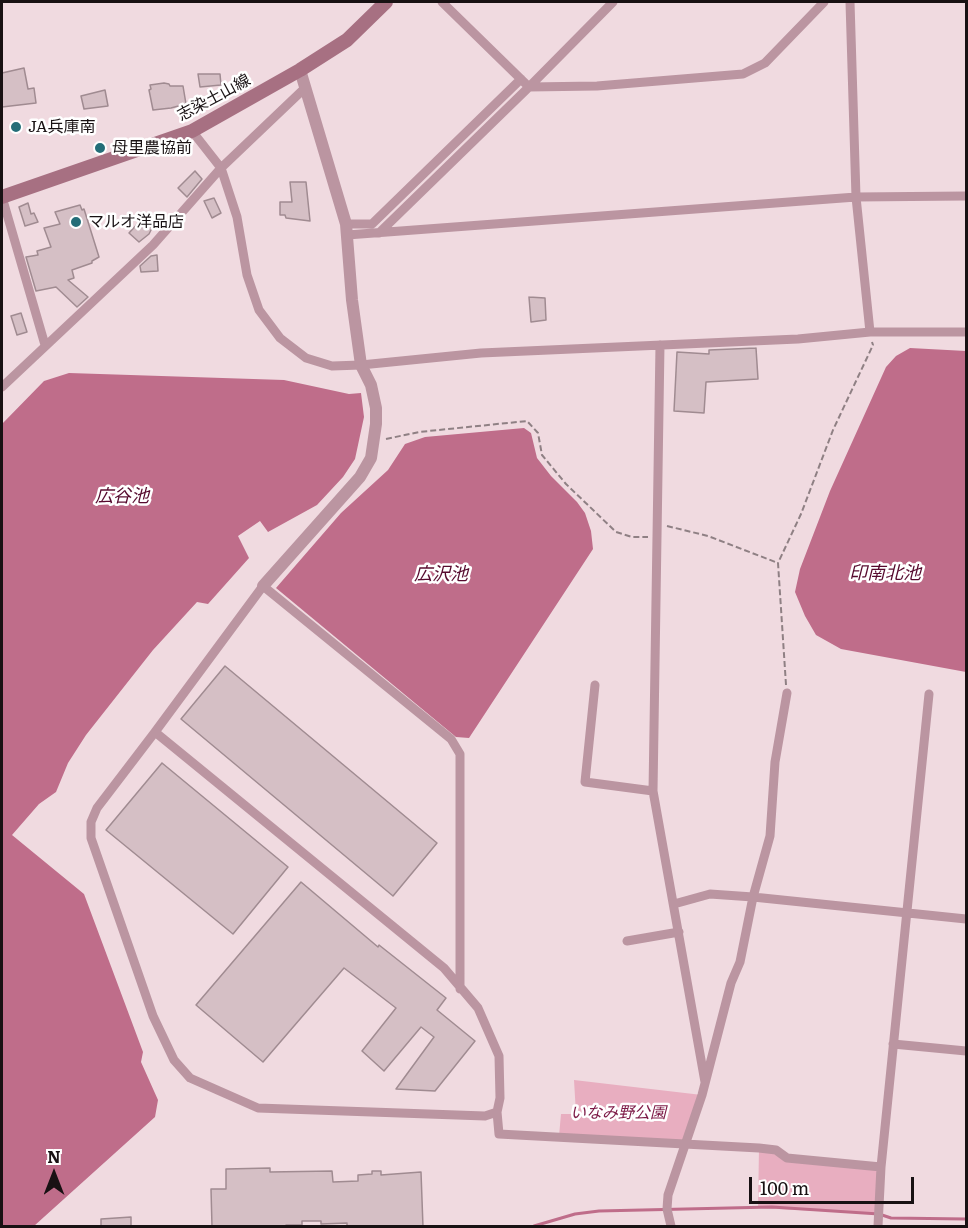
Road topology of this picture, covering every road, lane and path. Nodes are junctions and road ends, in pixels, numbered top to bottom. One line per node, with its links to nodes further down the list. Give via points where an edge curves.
1 (386, 2): 6 (main road, 志染土山線, via 347,40)
2 (442, 2): 7 (street)
3 (613, 2): 9 (street)
4 (824, 2): 9 (street, via 765,63 743,74 597,86)
5 (850, 2): 14 (street)
6 (300, 70): 8 (street); 10 (main road, 志染土山線)
7 (521, 79): 9 (street); 15 (street, via 372,224)
8 (306, 87): 11 (street); 15 (street)
9 (529, 87): 16 (street)
10 (192, 131): 11 (street); 13 (main road, 志染土山線)
11 (221, 168): 19 (street, via 153,245); 21 (street, via 259,310 280,338 306,358 332,366)
12 (966, 196): 14 (street)
13 (2, 197): 19 (street)
14 (856, 197): 16 (street); 17 (street)
15 (347, 230): 16 (street); 21 (street)
16 (379, 233)
17 (870, 332): 18 (street); 20 (street); 25 (path, via 873,345)
18 (966, 332)
19 (45, 345): 22 (street)
20 (660, 345): 21 (street, via 482,353); 24 (street)
21 (361, 365): 23 (street, via 376,408)
22 (2, 387)
23 (374, 442): 24 (path, via 419,432 527,421 538,432 542,456 616,532 632,537); 26 (street, via 371,458 360,477)
24 (657, 537): 25 (path, via 666,526 708,536); 31 (street)
25 (778, 563): 28 (path)
26 (263, 586): 30 (street); 38 (street, via 451,739 460,754)
27 (595, 685): 31 (street, via 585,782)
28 (787, 693): 32 (street, via 775,762 770,836)
29 (929, 693): 34 (street)
30 (155, 732): 38 (street, via 424,949); 42 (street, via 97,808 91,822 91,838 153,1016 174,1060 190,1078 258,1108 484,1116)
31 (653, 790): 33 (street)
32 (753, 897): 33 (street, via 710,894); 34 (street); 41 (street, via 740,962)
33 (674, 904): 36 (street)
34 (906, 913): 35 (street); 39 (street)
35 (966, 919)
36 (679, 932): 37 (street); 41 (street)
37 (627, 941)
38 (460, 988): 42 (street, via 478,1008 499,1056)
39 (893, 1044): 40 (street); 44 (street)
40 (966, 1051)
41 (705, 1082): 43 (street)
42 (497, 1112): 43 (street, via 499,1134)
43 (685, 1143): 44 (street, via 776,1149 787,1158); 45 (street, via 668,1195)
44 (881, 1167): 46 (street)
45 (670, 1227)
46 (879, 1227)

